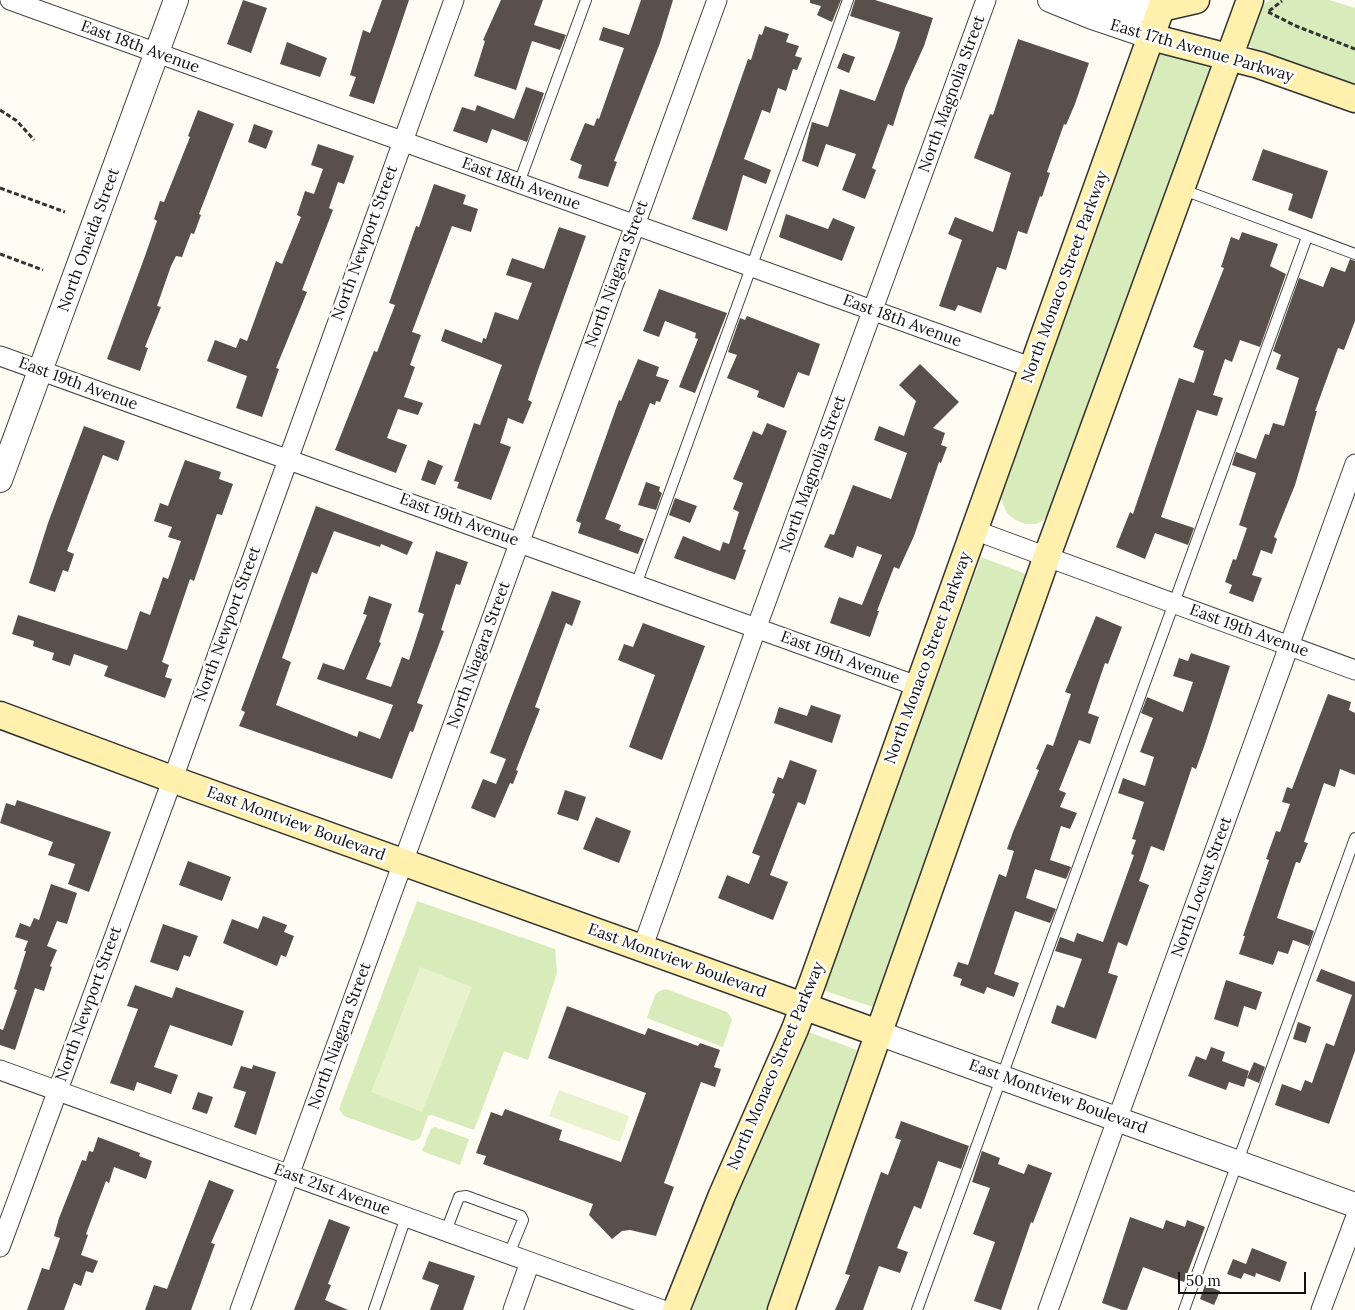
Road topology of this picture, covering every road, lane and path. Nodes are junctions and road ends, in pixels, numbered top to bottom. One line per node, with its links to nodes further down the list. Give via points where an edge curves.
1 (10, 0): 17 (street, East 18th Avenue)
2 (176, 0): 17 (street, North Oneida Street)
3 (454, 0): 22 (street, North Newport Street)
4 (586, 0): 23 (lane)
5 (717, 0): 27 (street, North Niagara Street)
6 (848, 0): 31 (lane)
7 (986, 0): 33 (street, North Magnolia Street)
8 (1050, 0): 15 (street, East 17th Avenue Parkway)
9 (1061, 0): 12 (street, East 17th Avenue Parkway, via 1118,11)
10 (1196, 0): 12 (main road, East 17th Avenue Parkway)
11 (1282, 1): 13 (path)
12 (1162, 4): 15 (main road, North Monaco Street Parkway)
13 (1259, 6): 14 (path); 16 (path, via 1296,26); 18 (main road)
14 (1266, 20)
15 (1151, 37): 18 (main road, East 17th Avenue Parkway); 35 (main road, North Monaco Street Parkway)
16 (1355, 49)
17 (157, 54): 22 (street, East 18th Avenue); 36 (street, North Oneida Street)
18 (1229, 56): 19 (main road, East 17th Avenue Parkway); 25 (main road)
19 (1355, 99)
20 (0, 110): 21 (path, via 17,121)
21 (34, 140)
22 (402, 141): 23 (street, East 18th Avenue); 37 (street, North Newport Street)
23 (519, 183): 27 (street, East 18th Avenue)
24 (0, 188): 26 (path)
25 (1181, 189): 28 (lane); 42 (main road)
26 (65, 212)
27 (634, 225): 31 (street, East 18th Avenue); 41 (street, North Niagara Street)
28 (1307, 237): 30 (lane); 44 (lane)
29 (0, 254): 32 (path)
30 (1355, 254)
31 (751, 267): 33 (street, East 18th Avenue); 43 (lane)
32 (43, 270)
33 (872, 310): 35 (street, East 18th Avenue); 45 (street, North Magnolia Street)
34 (0, 356): 36 (street, East 19th Avenue)
35 (1033, 368): 40 (main road, North Monaco Street Parkway)
36 (41, 371): 37 (street, East 19th Avenue); 39 (street, North Oneida Street)
37 (287, 458): 41 (street, East 19th Avenue); 50 (street, North Newport Street)
38 (1355, 464): 46 (street, North Locust Street)
39 (0, 480)
40 (974, 530): 42 (street, East 19th Avenue); 48 (main road, North Monaco Street Parkway)
41 (519, 542): 43 (street, East 19th Avenue); 52 (street, North Niagara Street)
42 (1047, 556): 44 (street, East 19th Avenue); 55 (main road)
43 (636, 585): 45 (street, East 19th Avenue)
44 (1173, 603): 46 (street, East 19th Avenue); 57 (lane)
45 (756, 628): 48 (street, East 19th Avenue); 53 (street, North Magnolia Street)
46 (1288, 646): 47 (street, East 19th Avenue); 59 (street, North Locust Street)
47 (1355, 670)
48 (917, 686): 54 (main road, North Monaco Street Parkway)
49 (0, 715): 50 (main road, East Montview Boulevard)
50 (172, 779): 52 (main road, East Montview Boulevard); 58 (street, North Newport Street)
51 (1355, 838): 60 (lane)
52 (403, 863): 53 (main road, East Montview Boulevard); 61 (street, North Niagara Street)
53 (642, 949): 54 (main road, East Montview Boulevard)
54 (803, 1007): 55 (main road, East Montview Boulevard); 73 (main road, North Monaco Street Parkway)
55 (878, 1033): 57 (street, East Montview Boulevard); 74 (main road)
56 (0, 1070): 58 (street, East 21st Avenue)
57 (1001, 1077): 59 (street, East Montview Boulevard); 75 (lane)
58 (56, 1091): 61 (street, East 21st Avenue); 66 (street, North Newport Street)
59 (1118, 1119): 60 (street, East Montview Boulevard); 76 (street, North Locust Street)
60 (1238, 1163): 62 (street, East Montview Boulevard); 77 (lane)
61 (290, 1175): 63 (street, East 21st Avenue); 69 (street, North Niagara Street)
62 (1355, 1204)
63 (406, 1217): 65 (street, East 21st Avenue); 70 (lane)
64 (1355, 1219): 78 (street)
65 (446, 1231): 67 (street, East 21st Avenue); 67 (lane, via 459,1197 466,1196 521,1216 523,1220)
66 (0, 1247)
67 (509, 1254): 68 (street, East 21st Avenue)
68 (530, 1262): 71 (street); 72 (street, East 21st Avenue)
69 (240, 1310)
70 (374, 1310)
71 (513, 1310)
72 (663, 1310)
73 (676, 1310)
74 (781, 1310)
75 (917, 1310)
76 (1048, 1310)
77 (1184, 1310)
78 (1321, 1310)

